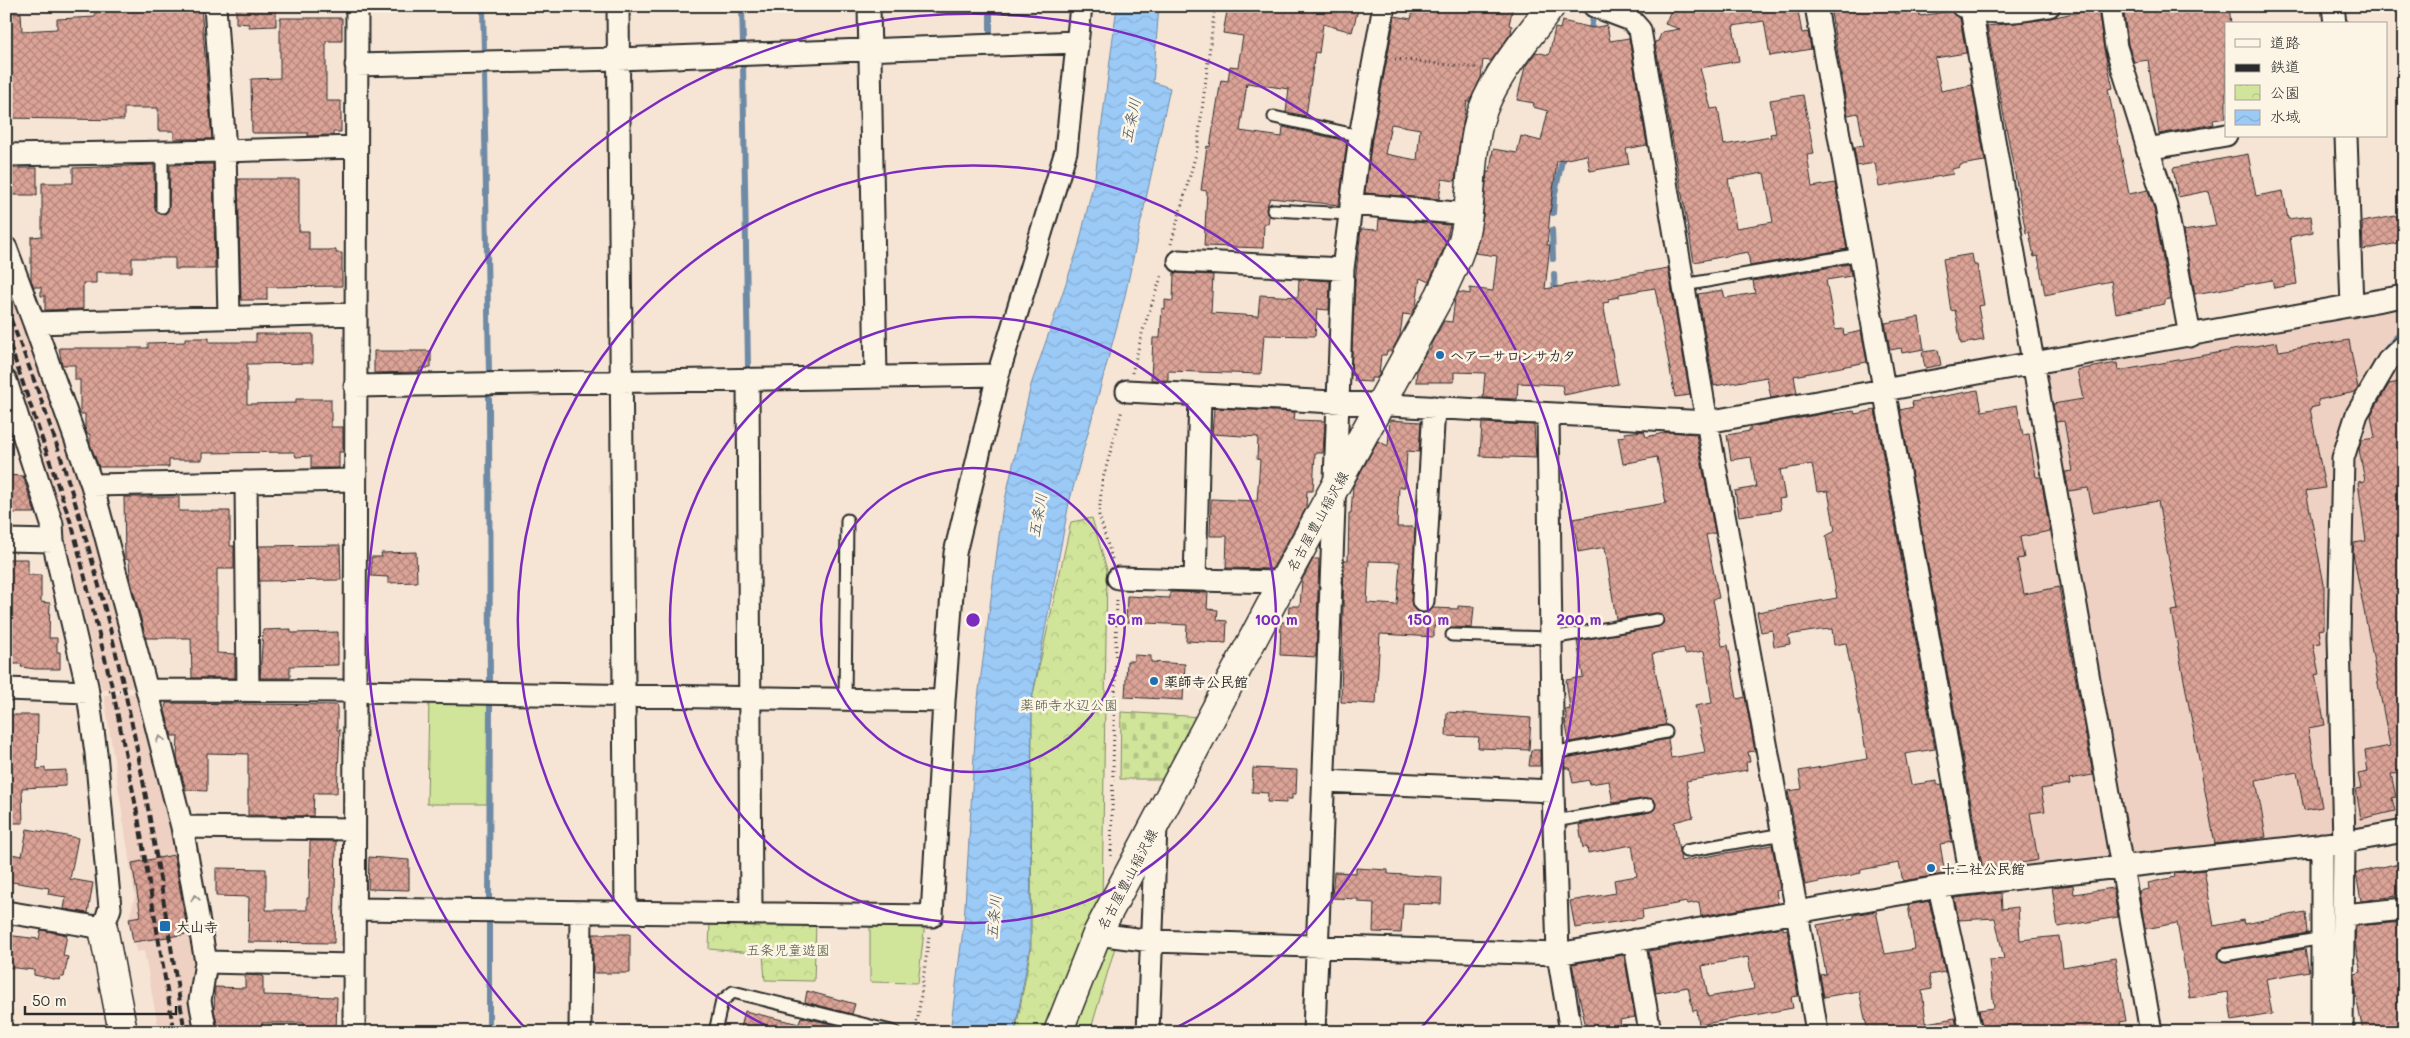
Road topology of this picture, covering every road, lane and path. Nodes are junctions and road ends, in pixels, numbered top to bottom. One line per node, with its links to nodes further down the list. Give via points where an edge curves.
1 (215, 6): 28 (street)
2 (357, 6): 20 (street)
3 (618, 6): 19 (street)
4 (869, 6): 17 (street)
5 (1081, 6): 16 (street)
6 (1215, 6): 37 (path, via 1197,150)
7 (1384, 6): 18 (street)
8 (1552, 6): 21 (main road, 名古屋豊山稲沢線)
9 (1594, 6): 39 (street, via 1631,20 1640,30)
10 (1816, 6): 36 (street)
11 (2049, 6): 14 (street, via 2012,12)
12 (2110, 6): 27 (street, via 2116,47)
13 (2334, 6): 15 (street)
14 (1966, 8): 47 (street)
15 (2335, 22)
16 (1077, 42): 17 (street); 48 (street, via 1066,151)
17 (870, 48): 19 (street); 49 (street)
18 (1375, 57): 21 (path); 24 (street)
19 (618, 59): 20 (street); 51 (street)
20 (356, 66): 26 (street)
21 (1503, 73): 34 (main road, 名古屋豊山稲沢線, via 1479,122)
22 (1274, 117): 24 (lane)
23 (2225, 135): 27 (street)
24 (1360, 136): 32 (street)
25 (2346, 138): 41 (street)
26 (355, 147): 28 (street); 42 (street)
27 (2147, 149): 45 (street, via 2166,206)
28 (225, 151): 29 (street); 43 (street)
29 (162, 152): 30 (street); 31 (lane)
30 (6, 155)
31 (162, 207)
32 (1351, 209): 33 (lane); 34 (street); 38 (street)
33 (1273, 210)
34 (1468, 214): 58 (main road, 名古屋豊山稲沢線, via 1457,256 1440,295)
35 (6, 248): 44 (street)
36 (1861, 254): 39 (lane); 54 (street)
37 (1170, 262): 38 (street); 55 (path, via 1143,330)
38 (1343, 269): 57 (street)
39 (1684, 284): 61 (street)
40 (2404, 296): 41 (street)
41 (2352, 306): 45 (street)
42 (356, 314): 43 (street); 53 (street)
43 (229, 316): 44 (street)
44 (34, 323): 64 (street)
45 (2190, 336): 47 (street)
46 (2404, 346): 96 (street, via 2388,361 2357,414 2343,458 2339,637)
47 (2033, 364): 54 (street); 100 (street)
48 (998, 375): 49 (street); 84 (street, via 955,553)
49 (876, 376): 50 (street)
50 (748, 379): 51 (street); 82 (street)
51 (622, 380): 53 (street); 81 (street)
52 (6, 381): 68 (street, via 52,524)
53 (355, 386): 62 (street)
54 (1886, 391): 61 (street); 101 (street)
55 (1127, 392): 56 (street); 69 (path, via 1102,482 1099,515)
56 (1200, 396): 57 (street); 70 (street)
57 (1338, 403): 58 (street); 65 (street)
58 (1382, 404): 59 (street); 65 (main road, 名古屋豊山稲沢線)
59 (1434, 407): 60 (street); 72 (street)
60 (1548, 414): 61 (street); 75 (street)
61 (1707, 422): 95 (street)
62 (355, 480): 63 (street); 79 (street)
63 (246, 482): 64 (street); 78 (street)
64 (92, 485): 77 (street)
65 (1334, 489): 71 (main road, 名古屋豊山稲沢線); 87 (street)
66 (847, 520): 83 (lane)
67 (6, 540): 68 (street)
68 (53, 542): 80 (street)
69 (1118, 578): 70 (street); 99 (path)
70 (1195, 580): 71 (street)
71 (1283, 582): 91 (main road, 名古屋豊山稲沢線)
72 (1423, 600)
73 (1657, 620): 75 (lane)
74 (1452, 635): 75 (lane)
75 (1551, 638): 86 (street)
76 (6, 689): 80 (street)
77 (147, 690): 78 (street); 80 (path); 92 (street, one-way to 77)
78 (248, 690): 79 (street)
79 (353, 691): 81 (street); 93 (street)
80 (88, 692): 112 (street, via 110,908)
81 (624, 697): 82 (street); 106 (street)
82 (750, 698): 83 (street); 107 (street)
83 (845, 700): 84 (street)
84 (944, 701): 111 (street)
85 (1666, 732): 86 (lane)
86 (1552, 753): 88 (street)
87 (1324, 781): 88 (street); 117 (street)
88 (1553, 791): 90 (street)
89 (1649, 805): 90 (lane)
90 (1554, 822): 118 (street)
91 (1156, 826): 113 (main road, 名古屋豊山稲沢線); 116 (street)
92 (182, 827): 93 (street); 120 (street, one-way to 92)
93 (354, 829): 104 (street)
94 (2404, 831): 96 (street)
95 (1783, 834): 98 (lane); 108 (street)
96 (2344, 842): 97 (street); 110 (street)
97 (2322, 844): 100 (street); 114 (street)
98 (1686, 851)
99 (1110, 862)
100 (2122, 866): 101 (street); 136 (street)
101 (1972, 883): 102 (street)
102 (1939, 887): 108 (street); 135 (street)
103 (2404, 908): 110 (street)
104 (354, 909): 109 (street); 121 (street)
105 (6, 912): 112 (street)
106 (626, 912): 107 (street); 109 (street)
107 (751, 912): 111 (street)
108 (1797, 912): 115 (street); 134 (street)
109 (581, 913): 125 (street)
110 (2344, 914): 138 (street)
111 (932, 916): 128 (path)
112 (103, 928): 122 (main road)
113 (1098, 934): 116 (street); 129 (main road, 名古屋豊山稲沢線)
114 (2323, 938): 119 (lane); 137 (street)
115 (1634, 940): 118 (street); 133 (street)
116 (1152, 941): 117 (street); 130 (street)
117 (1318, 946): 118 (street); 131 (street)
118 (1558, 954): 132 (street)
119 (2225, 955)
120 (206, 962): 121 (street); 123 (street, via 200,1001)
121 (354, 965): 124 (street)
122 (123, 1032)
123 (206, 1032)
124 (354, 1032)
125 (580, 1032)
126 (715, 1032): 127 (lane, via 722,1001 733,992)
127 (895, 1032)
128 (916, 1032)
129 (1058, 1032)
130 (1148, 1032)
131 (1314, 1032)
132 (1571, 1032)
133 (1650, 1032)
134 (1817, 1032)
135 (1971, 1032)
136 (2152, 1032)
137 (2322, 1032)
138 (2342, 1032)

